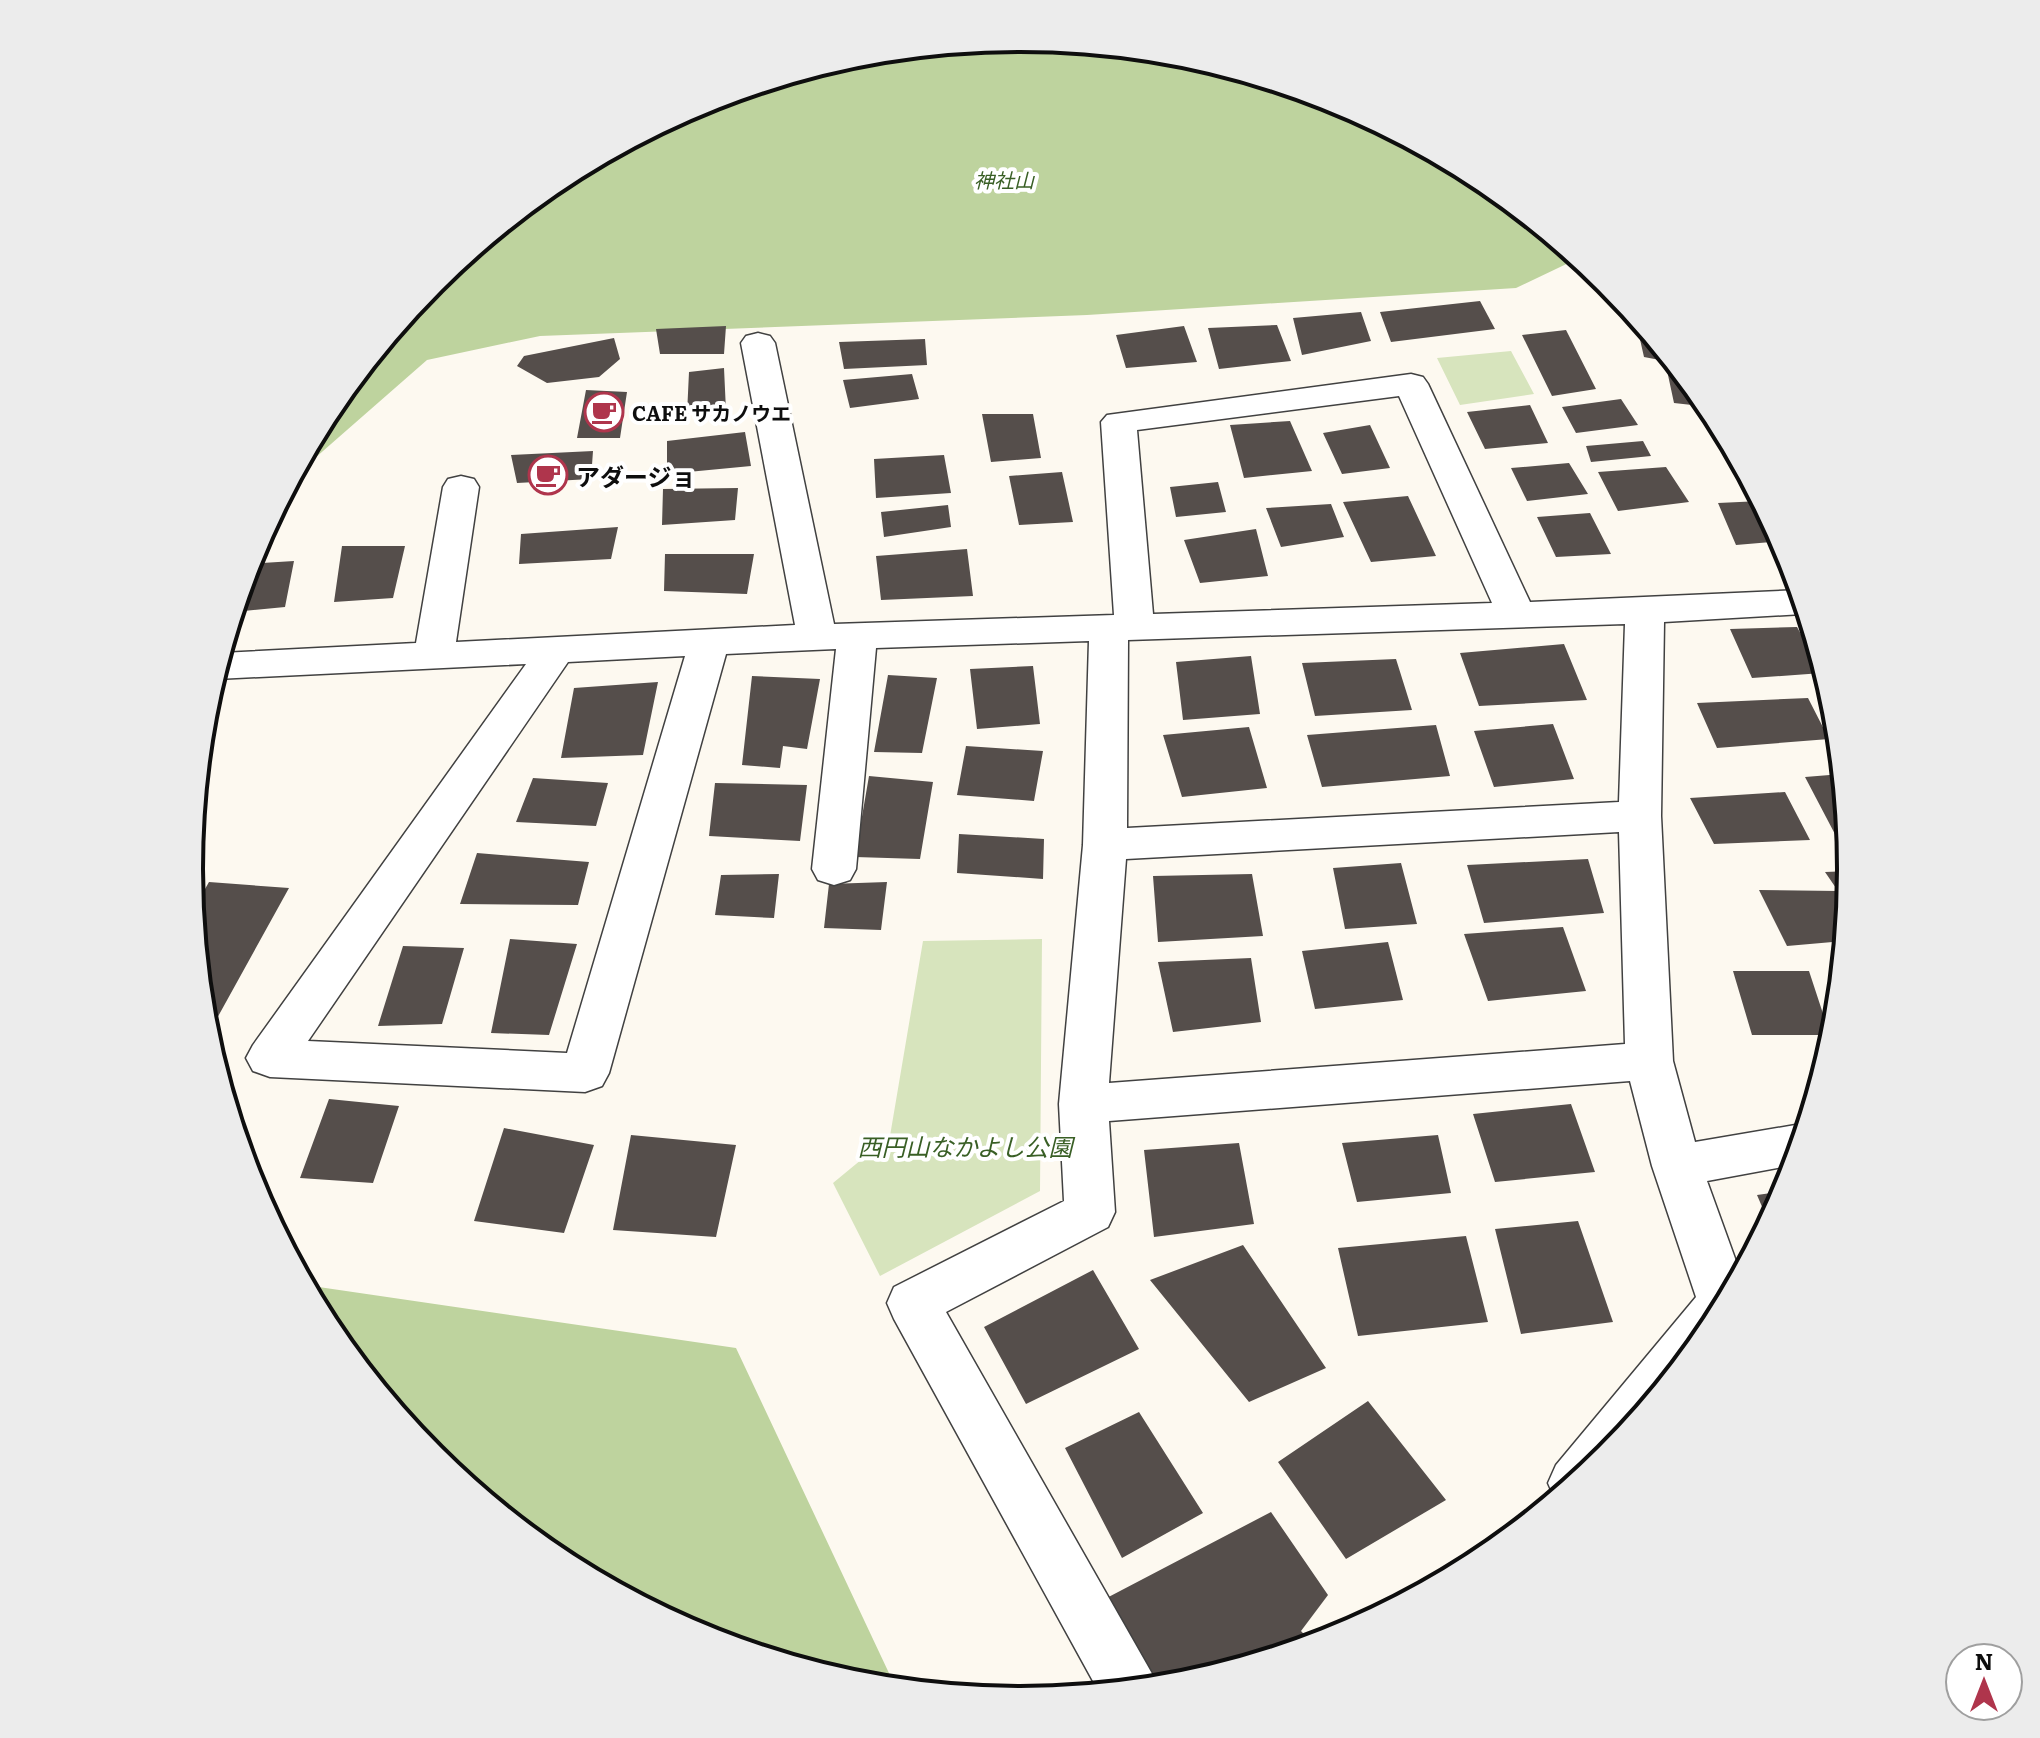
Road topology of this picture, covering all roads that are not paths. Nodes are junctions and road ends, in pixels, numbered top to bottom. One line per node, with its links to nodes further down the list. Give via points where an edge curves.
1 (758, 343): 7 (street)
2 (461, 487): 10 (street)
3 (1793, 603): 4 (street)
4 (1645, 611): 5 (street); 12 (street)
5 (1516, 614): 6 (street); 6 (street, via 1411,384 1119,422)
6 (1122, 625): 7 (street); 13 (street)
7 (837, 636): 8 (street); 14 (street)
8 (709, 643): 9 (street); 9 (street, via 585,1073 270,1058)
9 (557, 649): 10 (street)
10 (434, 654): 11 (street)
11 (229, 665)
12 (1640, 816): 13 (street); 15 (street)
13 (1105, 845): 16 (street)
14 (834, 869)
15 (1649, 1061): 16 (street); 18 (street)
16 (1083, 1104): 20 (street, via 1090,1212 913,1303)
17 (1789, 1146): 18 (street)
18 (1677, 1166): 19 (street)
19 (1720, 1290)
20 (1125, 1679)

